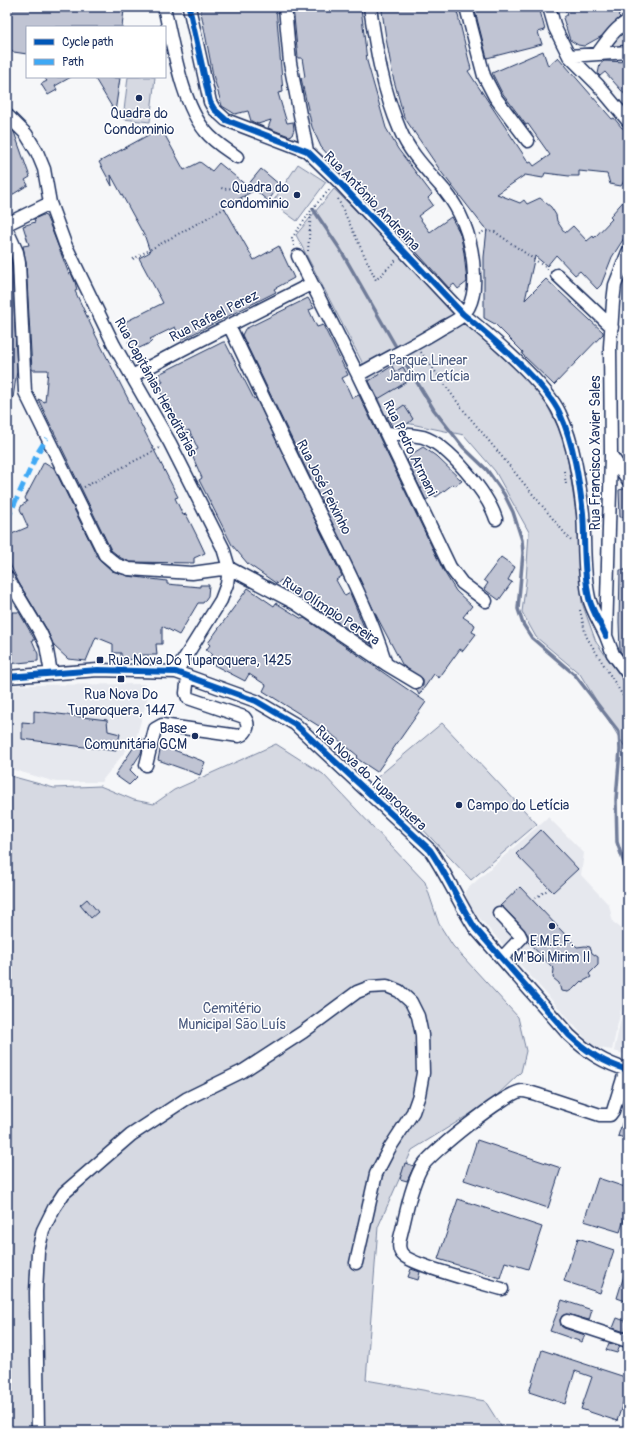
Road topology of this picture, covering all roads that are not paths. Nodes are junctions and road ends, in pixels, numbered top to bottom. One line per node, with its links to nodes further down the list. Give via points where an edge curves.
1 (164, 7): 15 (street, via 189,103 197,120 210,136)
2 (189, 7): 14 (street, Rua Antônio Andrelina, via 210,102 214,109 226,120)
3 (285, 7): 14 (street, via 290,63)
4 (370, 7): 23 (street, via 382,76 400,132 412,152 456,206 470,237 475,281 470,302)
5 (466, 7): 13 (street, via 484,76 495,97)
6 (549, 7): 10 (street, via 554,28)
7 (628, 21): 9 (street, via 610,36)
8 (628, 52): 9 (street)
9 (598, 53): 10 (street)
10 (569, 56): 12 (street)
11 (7, 115): 16 (street, Rua Capitânias Hereditárias, via 26,134 37,152 44,169)
12 (628, 120)
13 (528, 141)
14 (307, 151): 23 (street, Rua Antônio Andrelina)
15 (237, 157)
16 (50, 203): 17 (street); 27 (street, Rua Capitânias Hereditárias, via 65,244 114,345)
17 (7, 224)
18 (7, 230): 32 (street, via 19,263 25,392 106,555 129,569 192,573)
19 (628, 252): 25 (street, Rua Francisco Xavier Sales, via 615,285)
20 (299, 259): 22 (street, Rua Pedro Armani)
21 (557, 275): 25 (street)
22 (311, 284): 24 (street, Rua Rafael Perez); 26 (street, Rua Pedro Armani)
23 (463, 314): 26 (street); 35 (street, Rua Antônio Andrelina, via 486,332 528,374 549,396 559,412 568,434 576,469 583,513 589,600)
24 (229, 325): 27 (street, Rua Rafael Perez); 36 (street, Rua José Peixinho, via 331,532 375,629)
25 (612, 327): 29 (street, Rua Francisco Xavier Sales)
26 (358, 375): 28 (street, Rua Pedro Armani)
27 (132, 376): 32 (street, Rua Capitânias Hereditárias, via 223,548)
28 (386, 433): 31 (street, via 423,437 446,451 472,477 494,511); 34 (street, Rua Pedro Armani, via 450,567 462,583)
29 (611, 455): 30 (street); 35 (street, Rua Francisco Xavier Sales)
30 (628, 480)
31 (496, 519)
32 (229, 568): 36 (street, Rua Olímpio Pereira, via 295,603); 37 (street, Rua Capitânias Hereditárias, via 221,600)
33 (7, 577): 38 (street, via 46,645)
34 (486, 601)
35 (606, 636): 39 (street, Rua Francisco Xavier Sales, via 613,654)
36 (386, 664): 42 (street, Rua Olímpio Pereira)
37 (176, 672): 38 (street, Rua Nova do Tuparoquera, via 98,670); 40 (street, Rua Nova do Tuparoquera)
38 (51, 673): 41 (street, Rua Nova do Tuparoquera)
39 (628, 674)
40 (188, 676): 43 (street, via 188,698 244,717 248,729 239,736 162,725 155,729); 45 (street, Rua Nova do Tuparoquera, via 256,701 295,724 430,850 475,928)
41 (7, 677)
42 (416, 682)
43 (146, 765)
44 (499, 913): 45 (street, via 520,938)
45 (502, 958): 46 (street, Rua Nova do Tuparoquera, via 569,1036 586,1051 603,1061)
46 (627, 1070): 48 (street, via 610,1115 600,1115 530,1092 515,1092 507,1095 473,1122 422,1166 416,1178 400,1238 401,1254 421,1264)
47 (356, 1263): 51 (street, via 376,1174 385,1155 413,1112 423,1073 422,1035 418,1016 411,1002 399,990 386,986 370,987 357,992 309,1028 243,1071 186,1099 130,1136 64,1193 43,1230 38,1252)
48 (502, 1289)
49 (567, 1321): 50 (street)
50 (628, 1341)
51 (38, 1431)

